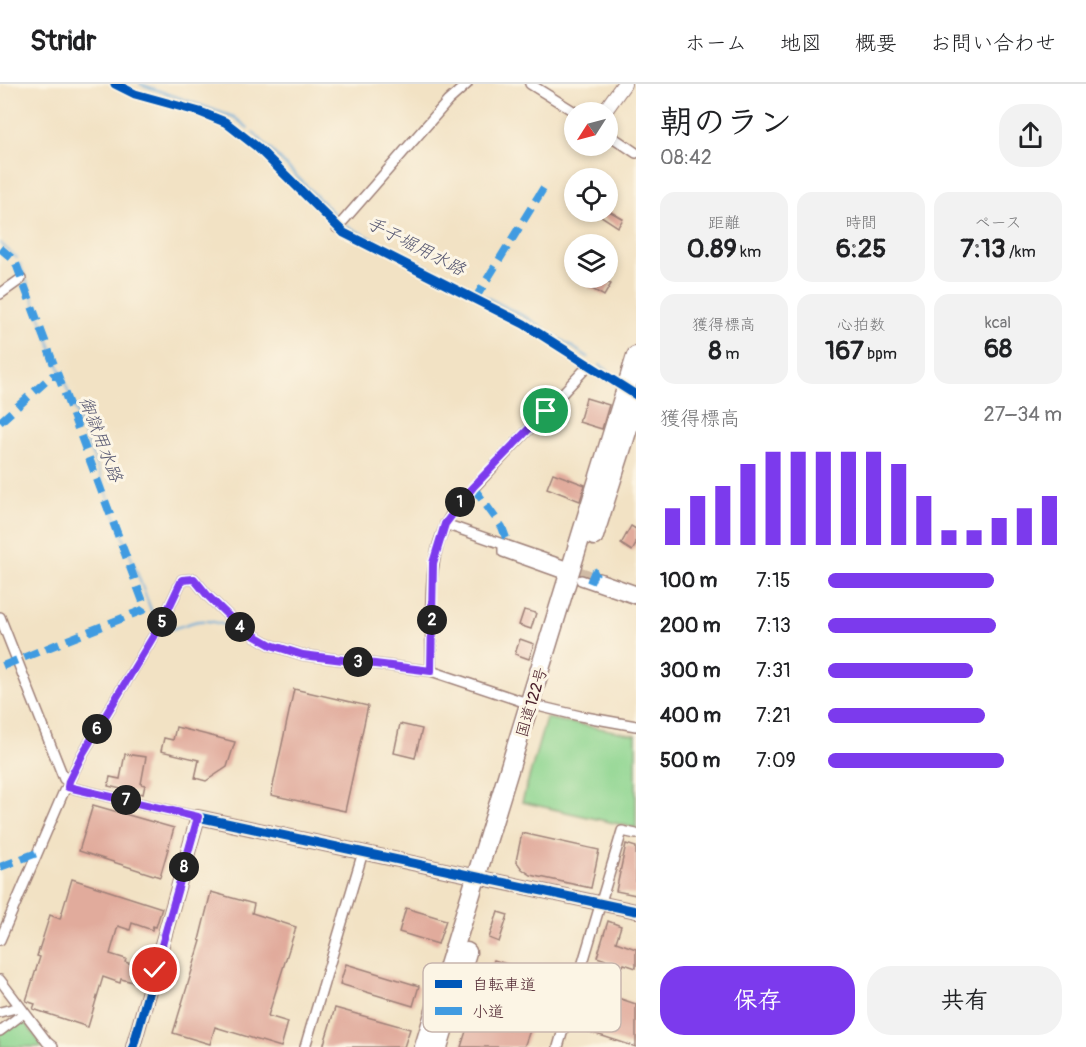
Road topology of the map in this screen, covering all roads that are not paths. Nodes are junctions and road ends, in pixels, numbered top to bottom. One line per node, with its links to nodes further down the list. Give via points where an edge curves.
1 (115, 84): 9 (street, via 235,128)
2 (467, 84): 9 (street)
3 (530, 84): 6 (street)
4 (624, 84): 5 (street)
5 (611, 102)
6 (564, 106)
7 (618, 141): 8 (street)
8 (636, 153)
9 (337, 228): 13 (street, via 524,324)
10 (21, 279): 11 (street)
11 (0, 294)
12 (636, 356): 14 (highway, 国道122号)
13 (588, 366): 14 (street); 15 (street, via 473,487)
14 (633, 396): 16 (highway, 国道122号)
15 (445, 524): 16 (street, via 503,545 503,552); 21 (street, via 433,563)
16 (571, 574): 19 (street); 22 (highway, 国道122号)
17 (599, 578): 18 (street)
18 (636, 591)
19 (636, 599)
20 (0, 617): 24 (street)
21 (431, 671): 22 (street); 24 (street, via 303,655 271,645 241,628 194,579 182,580)
22 (536, 705): 23 (street); 28 (highway, 国道122号)
23 (636, 726)
24 (69, 784): 25 (street); 31 (street)
25 (198, 817): 27 (street); 43 (street)
26 (636, 834): 29 (street, via 622,831)
27 (363, 852): 28 (street); 44 (street)
28 (483, 879): 29 (street); 32 (highway, 国道122号); 33 (highway, 国道122号)
29 (601, 903): 30 (street); 34 (street)
30 (636, 911)
31 (0, 940)
32 (454, 963)
33 (460, 963)
34 (583, 963)
35 (0, 980): 36 (street)
36 (22, 1010): 37 (street); 38 (street); 42 (street)
37 (0, 1012)
38 (0, 1031)
39 (429, 1032): 45 (highway, 国道122号)
40 (442, 1032): 46 (highway, 国道122号)
41 (562, 1032): 47 (street)
42 (53, 1047)
43 (133, 1047)
44 (304, 1047)
45 (424, 1047)
46 (438, 1047)
47 (558, 1047)

